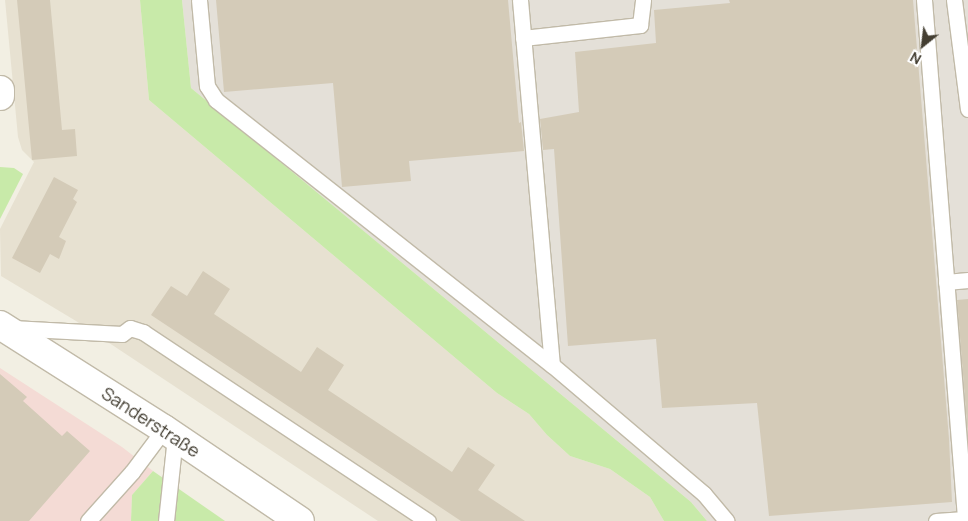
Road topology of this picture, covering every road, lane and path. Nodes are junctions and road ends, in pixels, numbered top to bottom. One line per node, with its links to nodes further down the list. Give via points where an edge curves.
1 (199, 0): 13 (lane, via 207,86 216,100)
2 (520, 0): 6 (lane)
3 (643, 0): 6 (lane, via 640,25)
4 (924, 0): 11 (lane)
5 (954, 0): 9 (lane)
6 (523, 38): 13 (lane)
7 (0, 90): 8 (street)
8 (0, 96)
9 (968, 109)
10 (968, 280): 11 (lane)
11 (946, 282): 15 (lane)
12 (3, 327): 14 (street, Sanderstraße); 19 (lane, via 122,334 130,328 143,332)
13 (552, 366): 20 (lane, via 704,494)
14 (170, 433): 16 (lane); 17 (lane); 18 (street, Sanderstraße)
15 (966, 519): 21 (lane)
16 (88, 521)
17 (166, 521)
18 (300, 521)
19 (428, 521)
20 (727, 521)
21 (936, 521)

